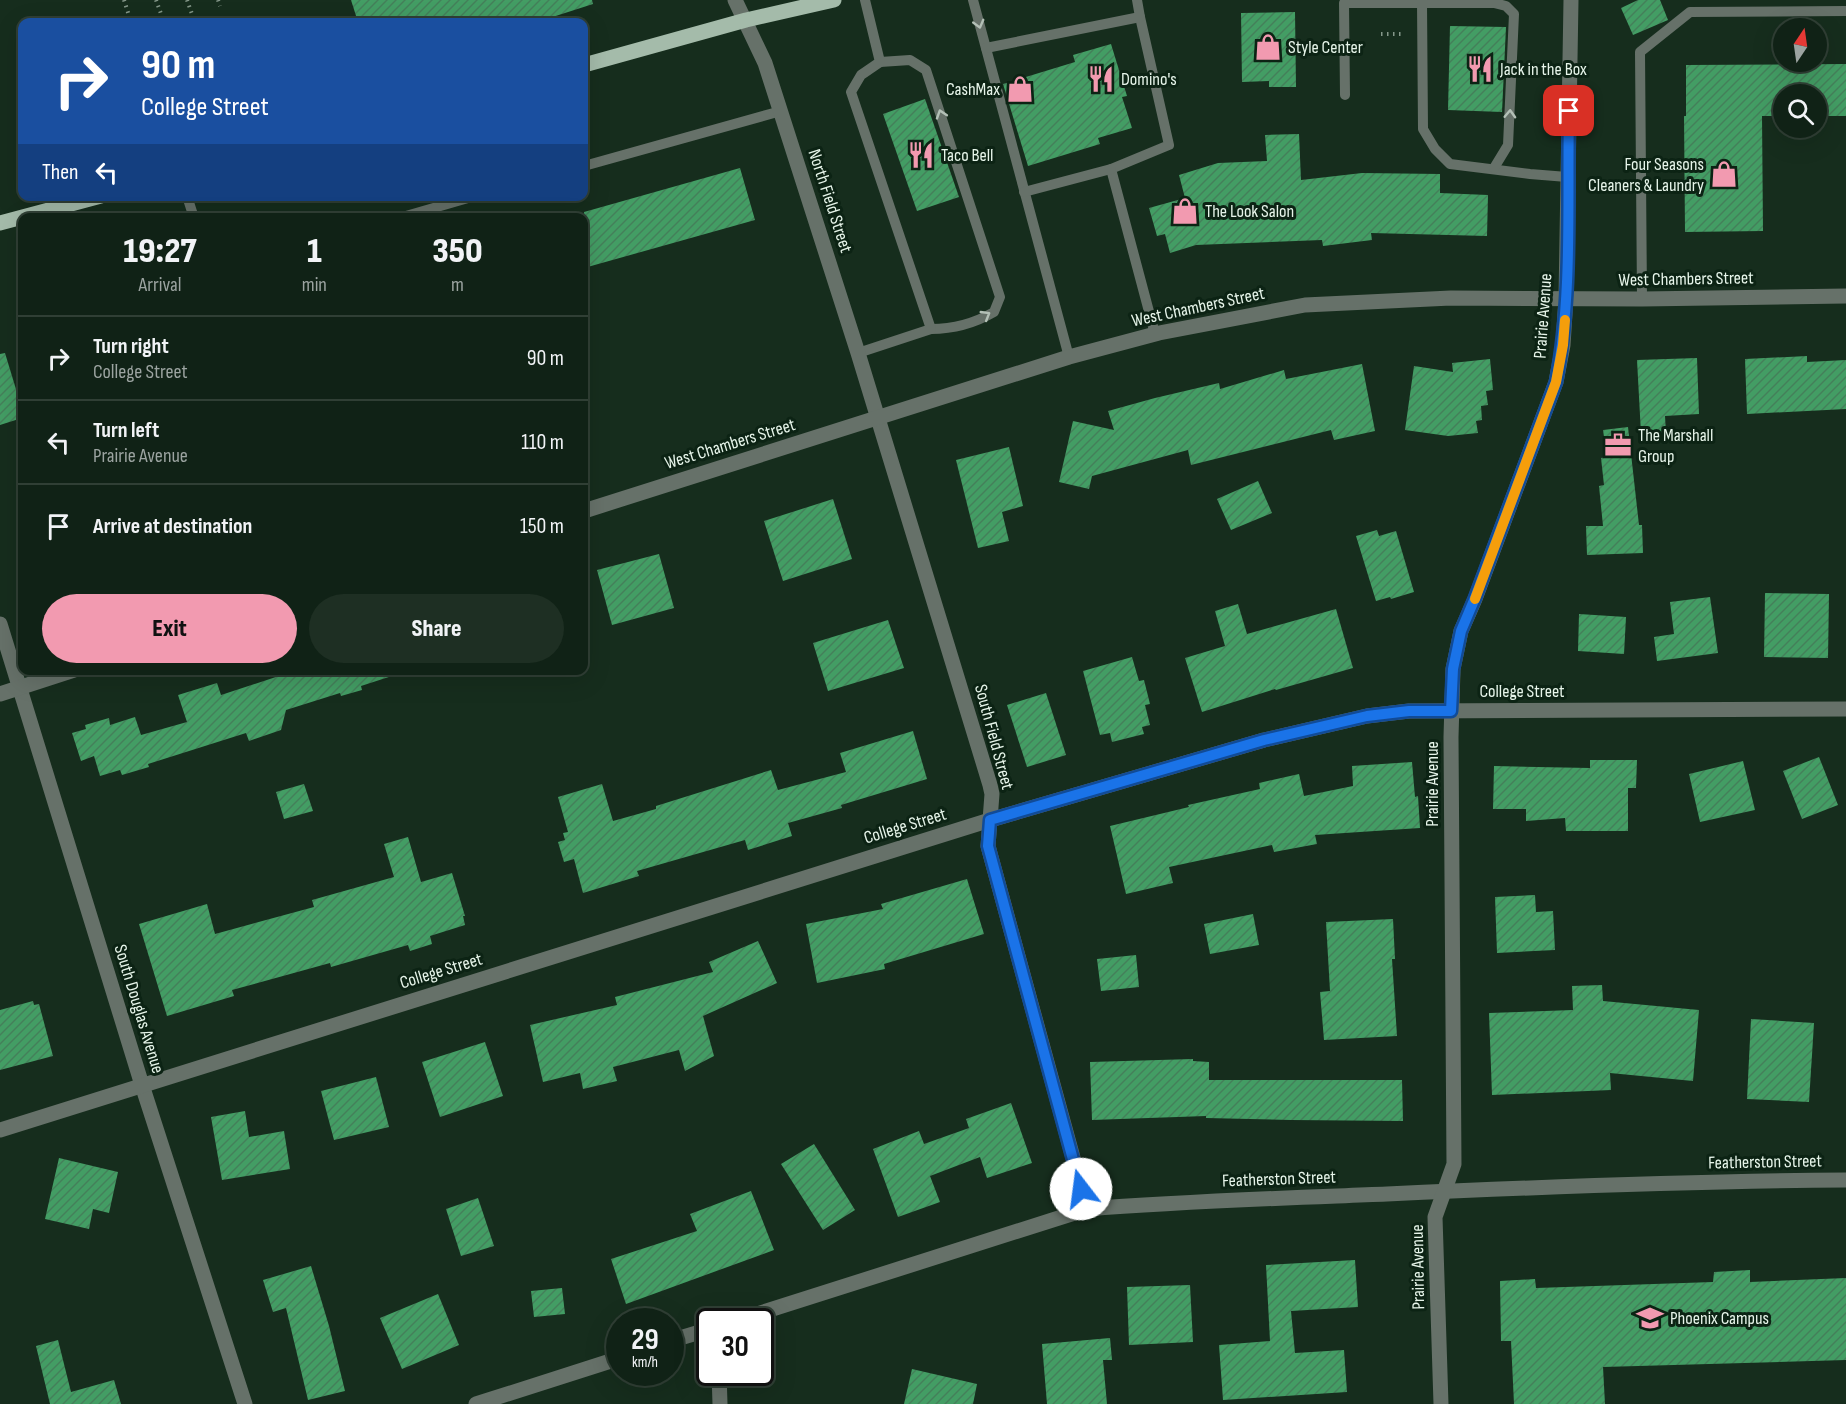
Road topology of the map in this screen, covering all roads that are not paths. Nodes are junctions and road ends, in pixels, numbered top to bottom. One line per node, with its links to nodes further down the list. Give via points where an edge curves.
1 (735, 0): 12 (street, North Field Street)
2 (834, 0): 12 (main road)
3 (865, 0): 14 (lane)
4 (973, 0): 13 (lane, one-way to 13)
5 (1137, 0): 11 (lane)
6 (1571, 0): 21 (street, Prairie Avenue)
7 (1344, 2): 8 (lane); 16 (lane)
8 (1416, 2): 9 (lane); 19 (lane, via 1424,129 1435,149 1450,164)
9 (1460, 2): 19 (lane, one-way to 9, via 1508,145 1514,14 1506,6 1494,3)
10 (1846, 12): 31 (lane, via 1690,12 1641,52)
11 (1140, 17): 13 (lane); 20 (lane, via 1169,145)
12 (746, 20): 15 (main road); 17 (street, North Field Street)
13 (986, 48): 22 (lane)
14 (880, 62): 32 (lane, via 861,75 851,92); 32 (lane, one-way to 14, via 948,329 982,319 994,312 1000,297 926,70 910,60)
15 (588, 64)
16 (1345, 95)
17 (780, 111): 18 (lane); 34 (street, North Field Street)
18 (588, 165)
19 (1494, 168): 21 (lane)
20 (1111, 169): 22 (lane); 33 (lane)
21 (1568, 177): 30 (street, Prairie Avenue)
22 (1024, 192): 35 (lane)
23 (82, 201): 25 (main road)
24 (458, 201): 26 (lane)
25 (38, 213)
26 (416, 213)
27 (18, 218): 28 (main road)
28 (0, 223)
29 (1846, 296): 31 (street, West Chambers Street)
30 (1566, 298): 31 (street, West Chambers Street); 33 (street, West Chambers Street, via 1451,298 1305,305); 43 (street, Prairie Avenue, via 1556,382 1461,631 1453,669)
31 (1642, 299)
32 (931, 329): 34 (lane)
33 (1155, 334): 35 (street, West Chambers Street)
34 (858, 353): 36 (street, North Field Street)
35 (1069, 357): 36 (street, West Chambers Street)
36 (878, 418): 37 (street, West Chambers Street); 44 (street, South Field Street, via 990,785)
37 (588, 510)
38 (0, 624): 40 (street, South Douglas Avenue)
39 (58, 675): 40 (street)
40 (21, 687): 41 (street); 45 (street, South Douglas Avenue)
41 (0, 694)
42 (1846, 709): 43 (street, College Street)
43 (1451, 711): 44 (street, College Street, via 1367,716 1264,740); 48 (street, Prairie Avenue, via 1454,1164)
44 (990, 820): 45 (street, College Street); 49 (street, South Field Street, via 988,846)
45 (142, 1085): 46 (street, College Street); 53 (street, South Douglas Avenue)
46 (0, 1130)
47 (1846, 1180): 48 (street, Featherston Street)
48 (1445, 1192): 49 (street, Featherston Street); 56 (street, Prairie Avenue, via 1435,1217)
49 (1087, 1209): 50 (street, Featherston Street)
50 (774, 1309)
51 (606, 1362): 54 (street)
52 (719, 1386): 55 (street)
53 (245, 1404)
54 (476, 1404)
55 (720, 1404)
56 (1441, 1404)

